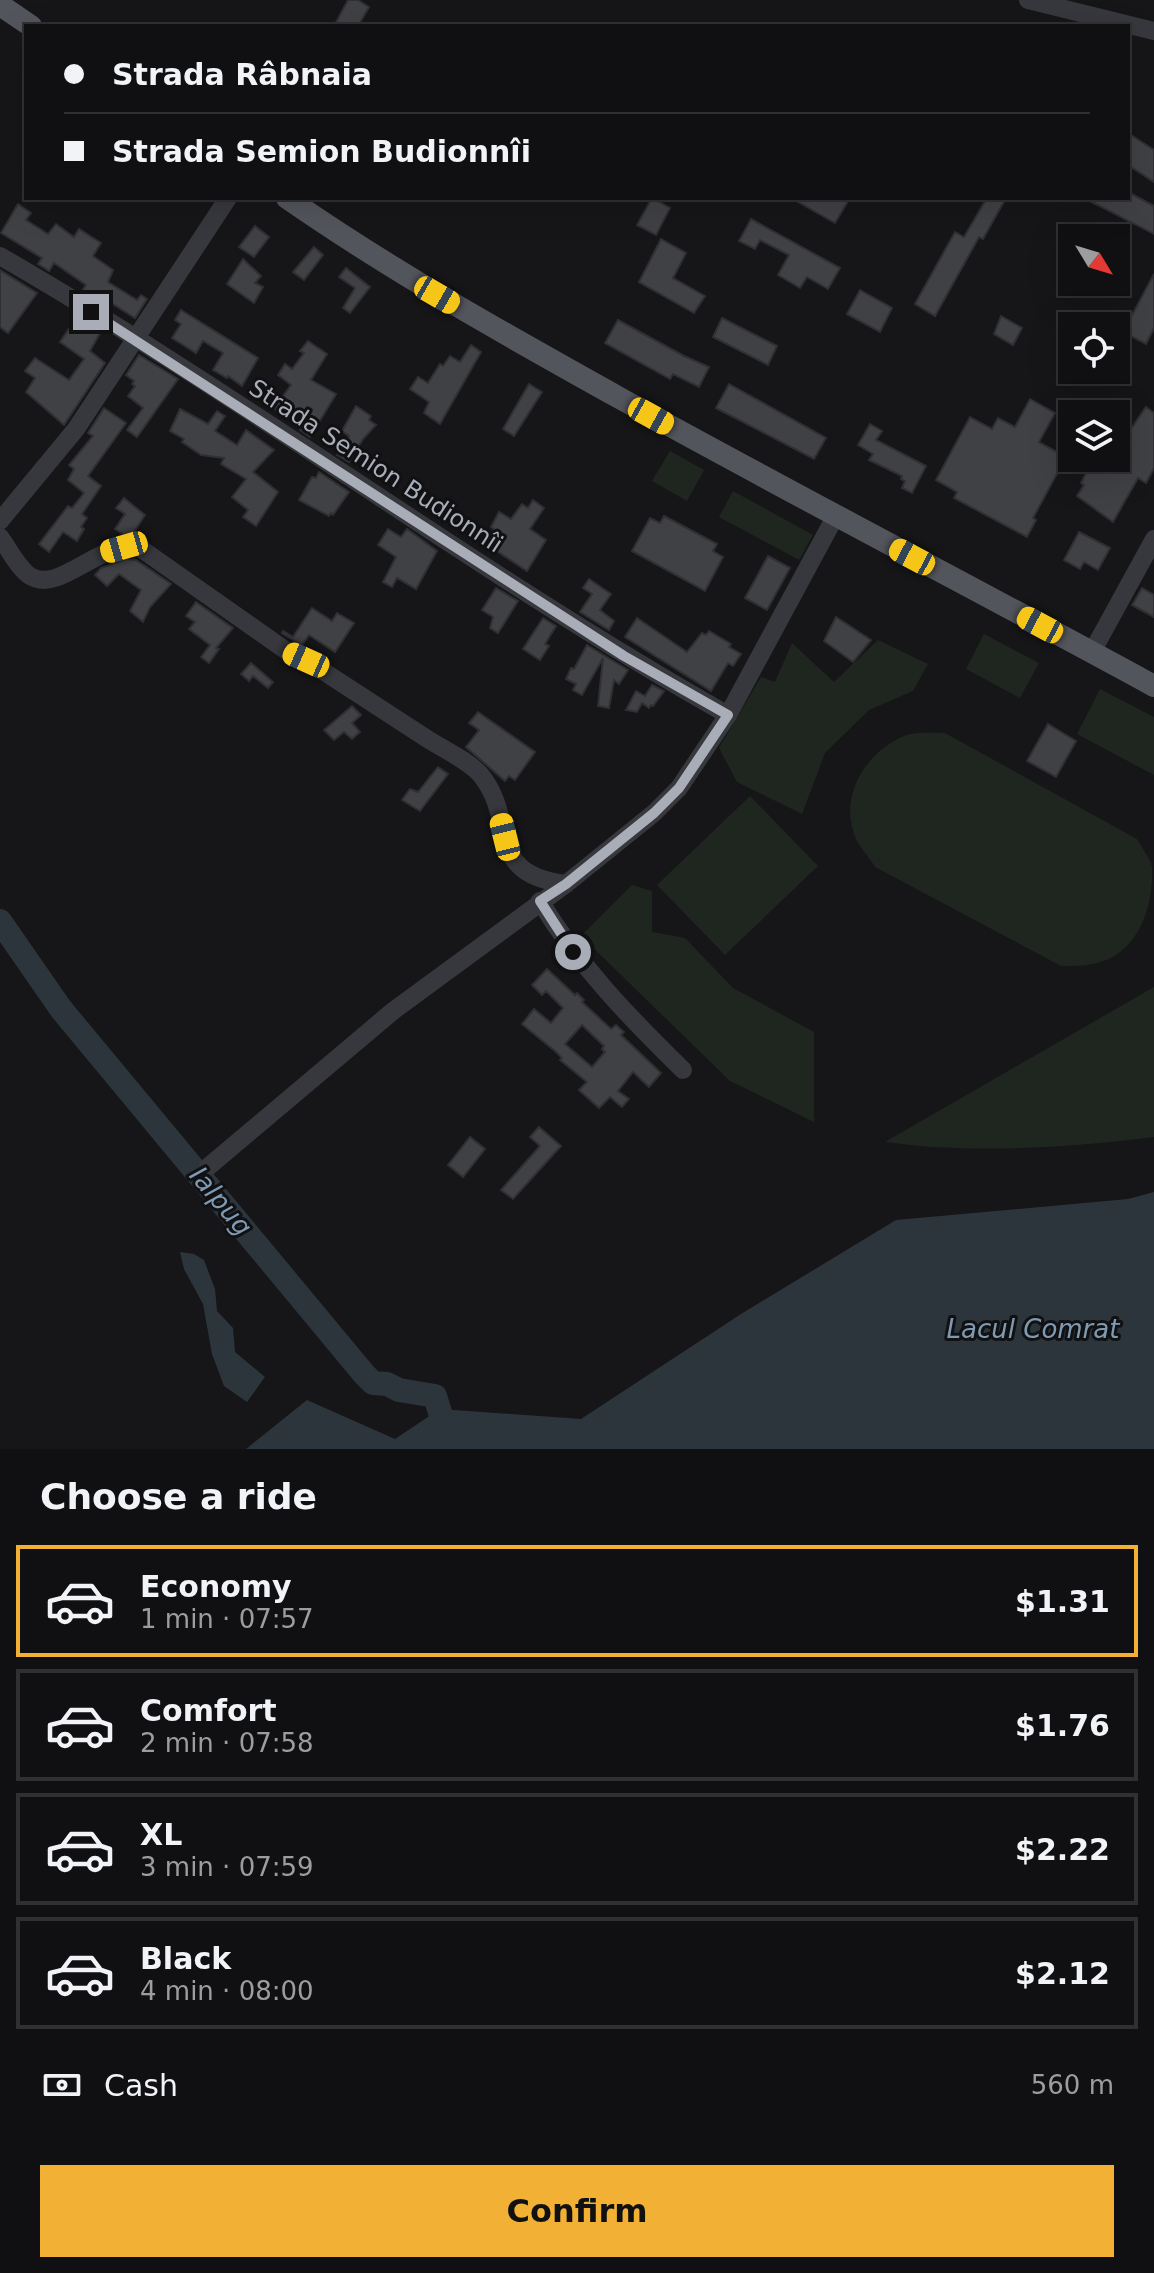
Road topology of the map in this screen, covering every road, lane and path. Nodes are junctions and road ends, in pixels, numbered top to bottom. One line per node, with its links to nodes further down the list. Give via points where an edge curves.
1 (1028, 0): 4 (street)
2 (0, 5): 3 (main road)
3 (28, 24)
4 (1126, 24)
5 (1130, 25): 6 (street)
6 (1154, 31)
7 (227, 200): 10 (street)
8 (290, 200): 11 (main road, via 491,327)
9 (0, 256): 10 (street, Strada Semion Budionnîi)
10 (136, 340): 12 (street, via 76,429); 17 (street, Strada Semion Budionnîi, via 624,656)
11 (835, 517): 15 (main road); 17 (street)
12 (0, 521)
13 (0, 537): 18 (street, via 27,574 48,580 100,553 140,548 288,652 473,768 494,798 512,859 532,875)
14 (1154, 539): 15 (street)
15 (1092, 652): 16 (main road)
16 (1154, 686)
17 (728, 715): 18 (street, via 679,788)
18 (566, 884): 19 (street)
19 (540, 901): 20 (street, via 587,971); 21 (street, via 381,1021)
20 (683, 1070)
21 (208, 1167)

